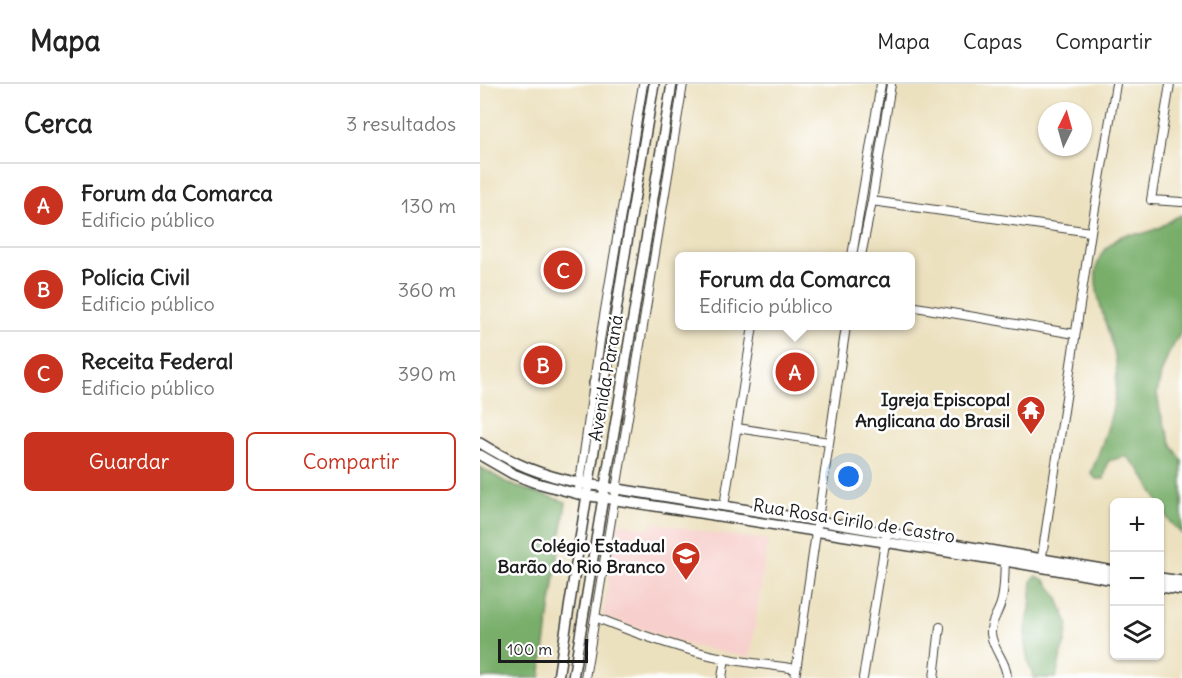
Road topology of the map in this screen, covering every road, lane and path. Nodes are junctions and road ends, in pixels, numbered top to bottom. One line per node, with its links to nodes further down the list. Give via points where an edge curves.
1 (643, 84): 22 (street)
2 (654, 84): 9 (main road, Avenida Paraná)
3 (672, 84): 10 (main road, Avenida Paraná)
4 (682, 84): 30 (street)
5 (881, 84): 16 (street)
6 (891, 84): 13 (street)
7 (1116, 84): 15 (street)
8 (1170, 84): 14 (street, via 1151,200)
9 (651, 103): 10 (main road); 11 (main road, Avenida Paraná)
10 (669, 106): 12 (main road, Avenida Paraná)
11 (647, 123): 12 (main road); 23 (main road, Avenida Paraná)
12 (665, 127): 29 (main road, Avenida Paraná)
13 (872, 201): 15 (street); 17 (street)
14 (1182, 202)
15 (1091, 232): 21 (street)
16 (853, 252)
17 (862, 252)
18 (915, 307): 21 (street)
19 (752, 330): 24 (street)
20 (845, 330): 25 (street)
21 (1075, 334): 40 (street)
22 (594, 383): 23 (main road); 28 (street)
23 (604, 395): 28 (main road, Avenida Paraná)
24 (737, 428): 25 (street); 34 (street)
25 (829, 442): 35 (street)
26 (480, 443): 28 (main road, via 525,468)
27 (480, 455): 31 (main road, Rua Rosa Cirilo de Castro, via 533,482)
28 (585, 484): 29 (main road); 31 (main road, Avenida Paraná)
29 (605, 487): 30 (main road); 32 (main road, Avenida Paraná)
30 (617, 489): 33 (street); 34 (main road)
31 (583, 495): 32 (main road, Rua Rosa Cirilo de Castro); 50 (main road, Avenida Paraná)
32 (603, 498): 33 (main road, Rua Rosa Cirilo de Castro); 51 (main road, Avenida Paraná)
33 (615, 500): 36 (main road, Rua Rosa Cirilo de Castro); 46 (street)
34 (724, 506): 35 (main road)
35 (818, 521): 36 (street); 37 (main road)
36 (816, 532): 37 (main road, Rua Rosa Cirilo de Castro); 49 (street)
37 (886, 537): 38 (main road); 55 (street)
38 (908, 541): 39 (main road, Rua Rosa Cirilo de Castro); 40 (main road)
39 (1005, 561): 40 (main road, Rua Rosa Cirilo de Castro); 57 (street, via 1002,600 991,631)
40 (1041, 563): 41 (main road); 42 (main road, Rua Rosa Cirilo de Castro)
41 (1110, 571)
42 (1110, 579)
43 (1182, 581): 44 (main road)
44 (1166, 585): 45 (main road)
45 (1182, 590)
46 (595, 617): 48 (street, via 636,634); 52 (street)
47 (940, 627): 56 (street)
48 (725, 658): 49 (street); 53 (street)
49 (796, 669): 54 (street)
50 (558, 678)
51 (573, 678)
52 (585, 678)
53 (722, 678)
54 (795, 678)
55 (863, 678)
56 (934, 678)
57 (1007, 678)

